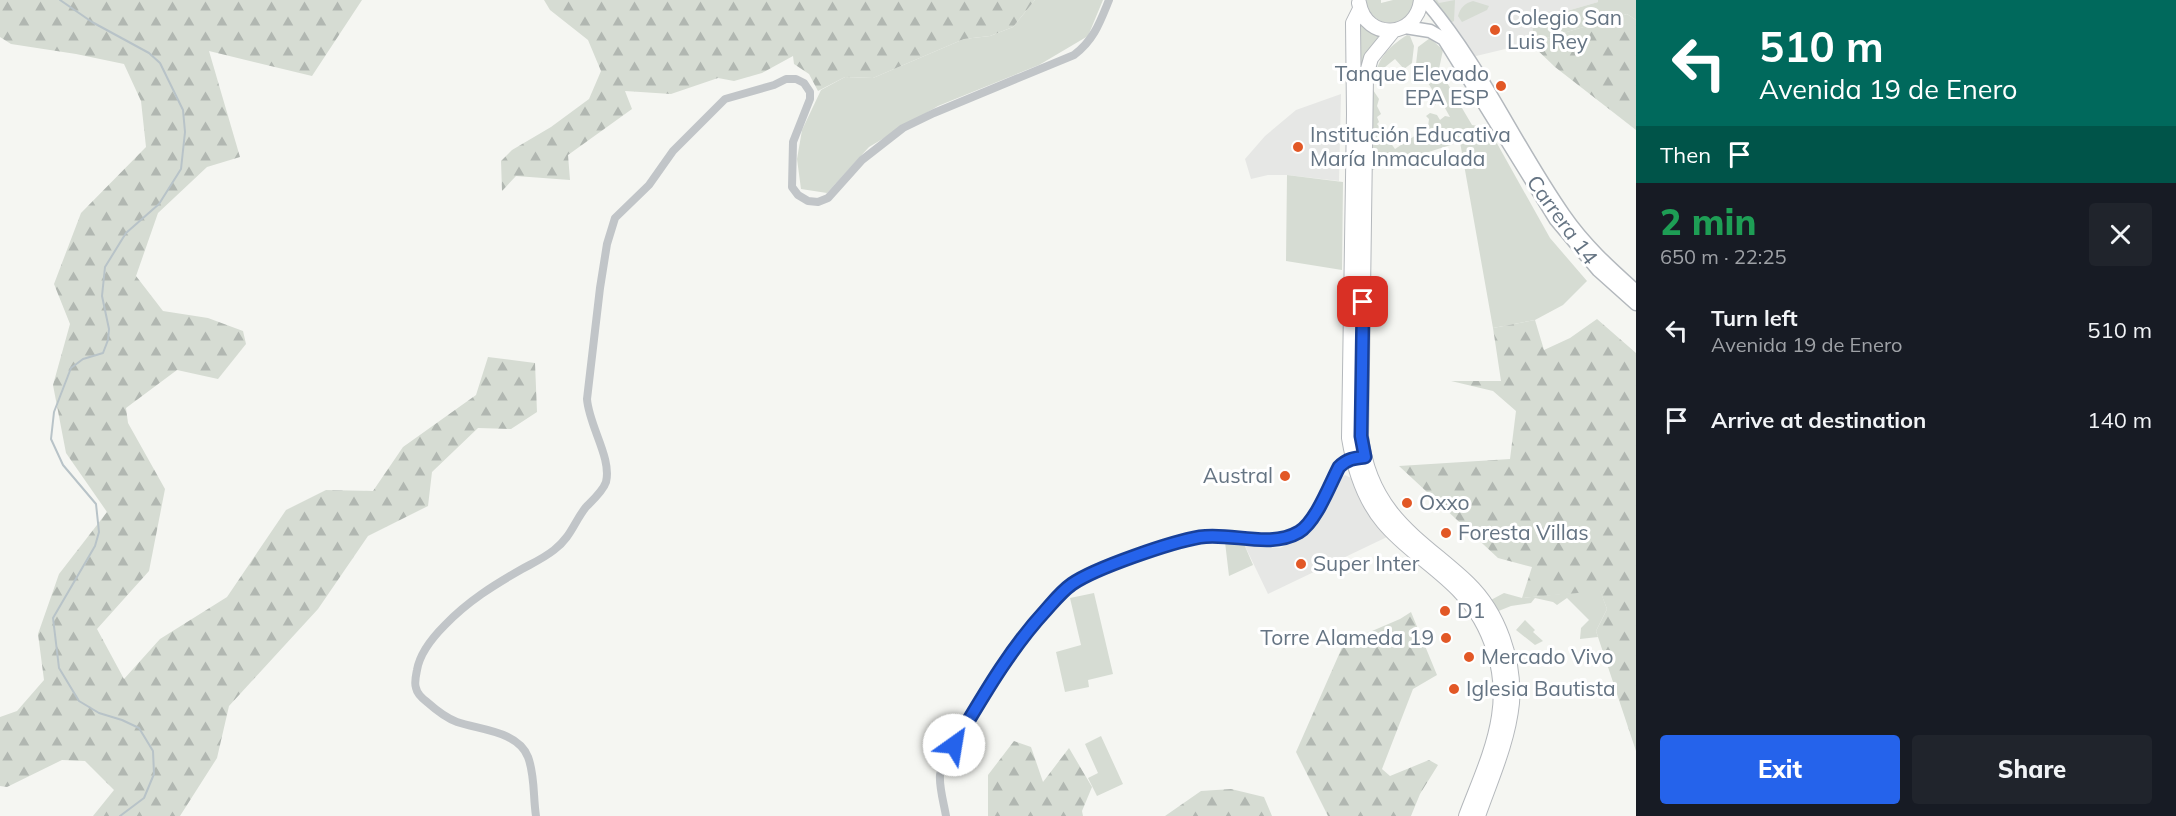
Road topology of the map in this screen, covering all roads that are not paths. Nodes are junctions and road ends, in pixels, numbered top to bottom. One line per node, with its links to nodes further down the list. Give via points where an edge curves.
1 (1109, 0): 8 (street, via 1089,43 1074,55 903,128 862,160 828,198 808,201 792,187 793,142 809,105 810,92 804,83 786,79 720,102 673,151 640,195 615,218 600,288 587,399 604,454 605,484 556,549 484,591 437,633 418,663 416,678 416,688 423,699 439,713 494,731 524,750 532,775)
2 (1423, 0): 4 (main road, via 1418,14); 5 (main road, Carrera 14, via 1451,33 1563,214 1605,264)
3 (1359, 4): 4 (main road, via 1370,24 1381,30); 7 (main road, via 1353,23 1349,438)
4 (1399, 29): 6 (main road, Carrera 14, via 1430,31 1443,39 1556,219 1598,270); 7 (main road, via 1371,58 1366,76)
5 (1636, 291)
6 (1636, 304)
7 (1359, 458): 9 (street, via 1345,461 1339,467 1310,522 1300,531 1278,539 1201,537 1093,573 1066,590 1018,642 948,753 940,776); 10 (main road, via 1359,481 1375,512 1460,593 1482,623 1497,658 1500,699 1496,732); 11 (main road, via 1401,524 1482,599 1509,656 1510,717)
8 (536, 816)
9 (946, 816)
10 (1466, 816)
11 (1478, 816)

